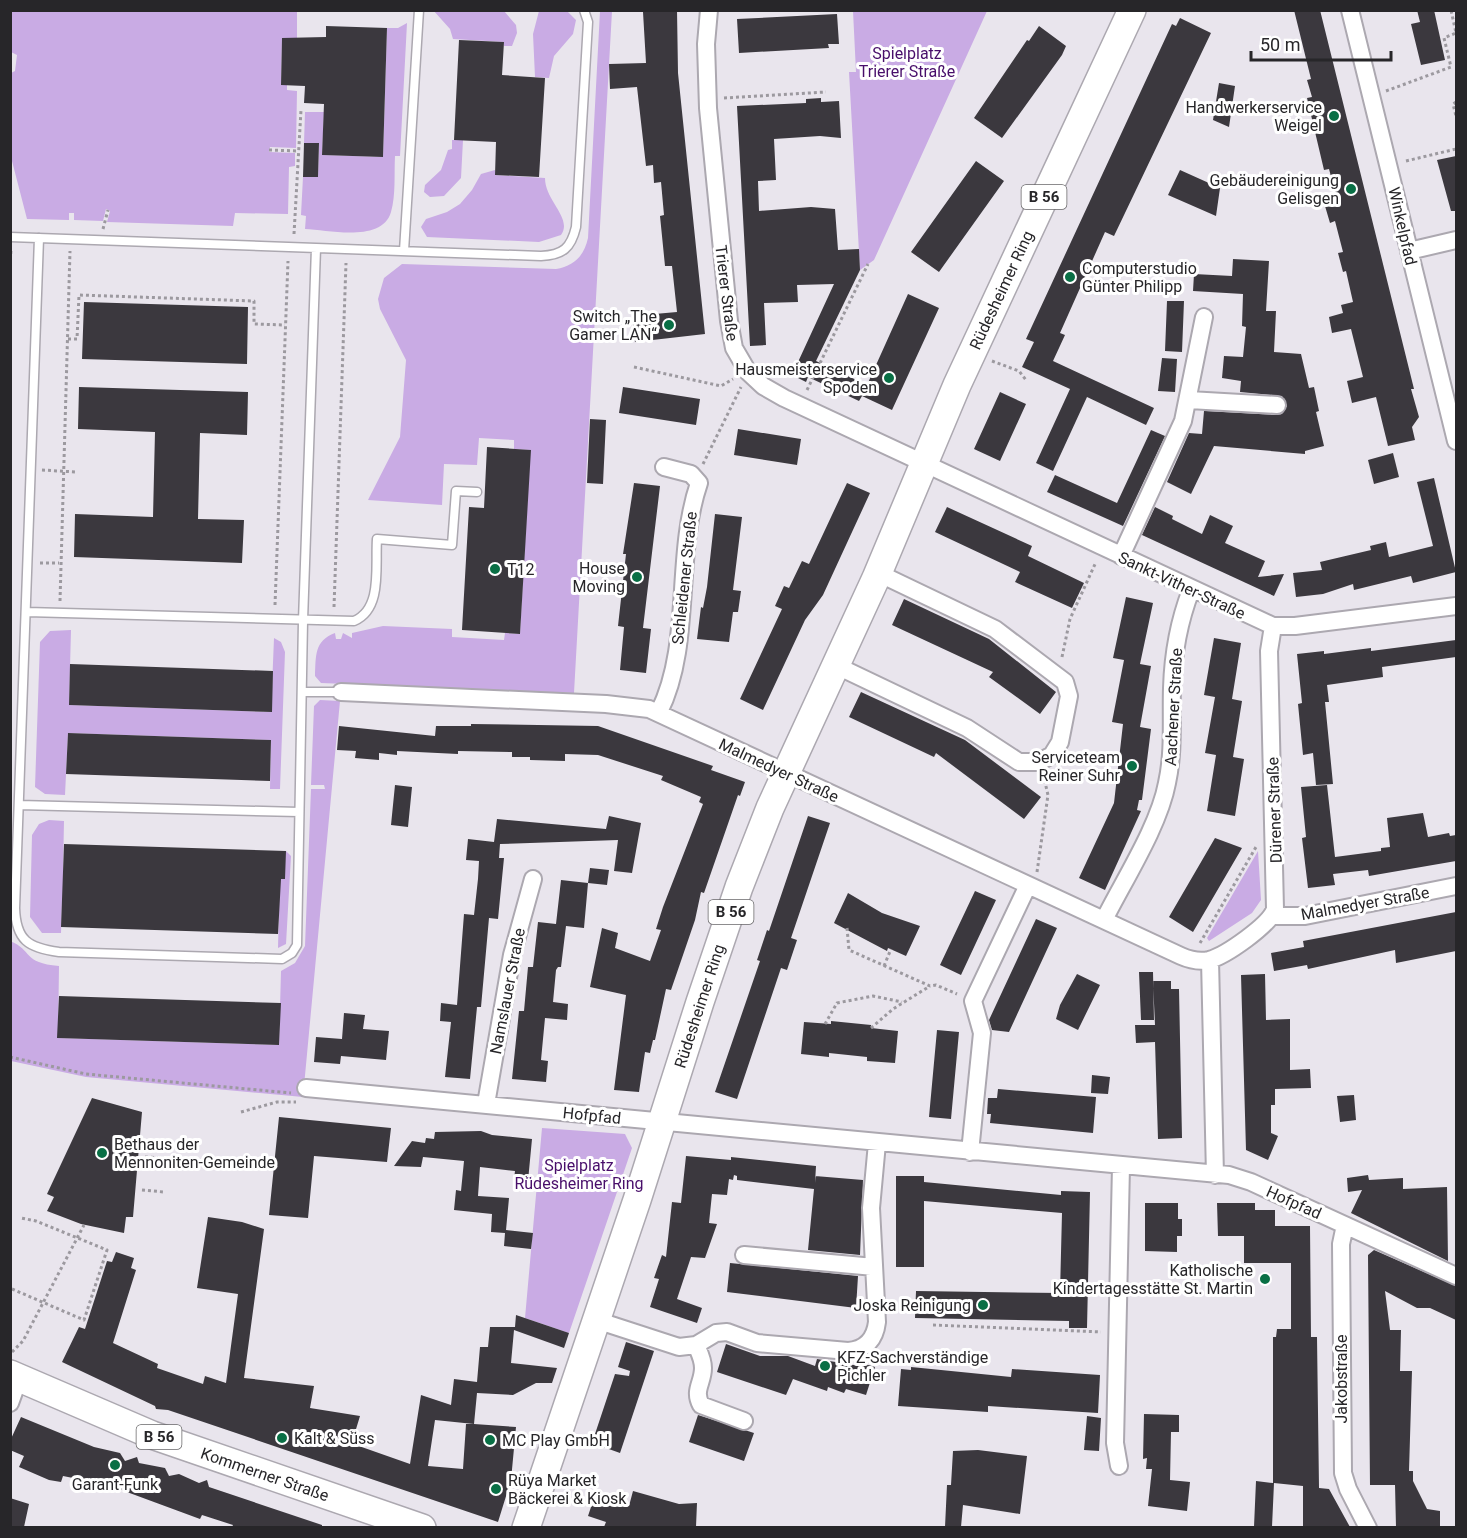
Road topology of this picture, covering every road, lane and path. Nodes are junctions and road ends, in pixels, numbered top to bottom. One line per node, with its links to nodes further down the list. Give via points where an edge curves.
1 (419, 10): 26 (lane)
2 (584, 10): 26 (lane, via 588,22 576,227 569,246 550,256)
3 (709, 10): 9 (street, Trierer Straße)
4 (1132, 10): 32 (main road, Rüdesheimer Ring / B 56)
5 (1350, 10): 8 (street, Winkelpfad)
6 (1451, 10): 8 (path, via 1456,33 1444,38 1451,67)
7 (826, 92): 9 (path)
8 (1372, 95): 16 (street, Winkelpfad)
9 (707, 99): 34 (street, Trierer Straße, via 731,336 738,358)
10 (1456, 102): 12 (path)
11 (301, 110): 15 (path)
12 (1456, 116)
13 (1456, 149): 16 (path)
14 (269, 150): 15 (path)
15 (299, 151): 23 (path)
16 (1389, 165): 27 (street, Winkelpfad)
17 (108, 210): 21 (path)
18 (10, 237): 19 (lane)
19 (39, 238): 20 (lane); 49 (lane)
20 (70, 239): 21 (lane); 31 (path)
21 (101, 240): 23 (lane)
22 (1456, 240): 27 (street)
23 (291, 247): 24 (lane); 30 (path)
24 (316, 248): 25 (lane); 52 (lane)
25 (346, 249): 26 (lane); 53 (path)
26 (404, 251)
27 (1409, 251): 39 (street, Winkelpfad)
28 (868, 264): 37 (path)
29 (1204, 317): 36 (street)
30 (285, 325): 31 (path, via 254,324 254,301 79,295 77,339); 51 (path)
31 (67, 339): 50 (path)
32 (972, 354): 35 (path, via 1019,371); 40 (main road, Rüdesheimer Ring / B 56)
33 (634, 367): 34 (path, via 721,386)
34 (748, 372): 37 (street, Trierer Straße, via 772,392); 42 (path, via 704,463)
35 (1026, 380)
36 (1189, 399): 38 (street); 45 (street, via 1176,440)
37 (800, 405): 40 (street, Trierer Straße)
38 (1277, 405)
39 (1456, 441)
40 (924, 465): 44 (street, Sankt-Vither-Straße); 46 (main road, Rüdesheimer Ring / B 56)
41 (664, 467): 42 (street)
42 (691, 474): 59 (street, Schleidener Straße, via 699,483 690,513 673,677)
43 (477, 492): 53 (lane, via 456,491 452,545 376,539 374,603 363,617)
44 (1102, 548): 45 (street, Sankt-Vither-Straße); 56 (path, via 1070,619)
45 (1121, 556): 47 (street, Sankt-Vither-Straße)
46 (878, 573): 55 (main road, Rüdesheimer Ring / B 56); 56 (street, via 978,619)
47 (1191, 590): 54 (street, Sankt-Vither-Straße); 69 (street, Aachener Straße, via 1176,642 1167,785 1156,818)
48 (1456, 606): 54 (street, Sankt-Vither-Straße)
49 (27, 612): 50 (lane); 62 (lane)
50 (60, 612): 51 (lane)
51 (274, 619): 52 (lane)
52 (303, 621): 53 (lane); 57 (lane)
53 (333, 622)
54 (1273, 626): 64 (street, Dürener Straße, via 1269,651)
55 (835, 666): 60 (street, via 967,728 1019,762); 61 (main road, Rüdesheimer Ring / B 56)
56 (1059, 677): 60 (street, via 1070,696 1060,742 1052,755)
57 (302, 692): 58 (lane); 63 (lane)
58 (341, 692): 59 (street, Malmedyer Straße, via 606,704)
59 (659, 712): 61 (street, Malmedyer Straße)
60 (1039, 762): 66 (path, via 1048,795 1038,871)
61 (785, 772): 66 (street, Malmedyer Straße); 86 (main road, Rüdesheimer Ring / B 56, via 739,887)
62 (19, 805): 63 (lane); 70 (lane)
63 (299, 812): 70 (lane, via 297,945 286,957 59,952 29,944)
64 (1275, 819): 68 (street, Dürener Straße, via 1277,898); 73 (path)
65 (533, 879): 84 (street, Namslauer Straße, via 509,965)
66 (1028, 885): 69 (street, Malmedyer Straße); 77 (street)
67 (1456, 886): 68 (street, Malmedyer Straße, via 1305,916)
68 (1273, 916): 74 (street)
69 (1104, 920): 73 (street, Malmedyer Straße)
70 (14, 928)
71 (847, 928): 75 (path, via 849,950)
72 (891, 949): 75 (path)
73 (1190, 960): 74 (street)
74 (1210, 960): 92 (street)
75 (884, 966): 76 (path)
76 (930, 986): 77 (path); 78 (path)
77 (973, 1001): 88 (street, via 982,1033)
78 (902, 1002): 79 (path, via 873,996 837,1003); 80 (path)
79 (825, 1024)
80 (871, 1028)
81 (10, 1057): 82 (path, via 86,1074 303,1094)
82 (306, 1088): 83 (street, Hofpfad)
83 (331, 1090): 84 (street, Hofpfad); 85 (path, via 305,1103 277,1102)
84 (486, 1104): 86 (street, Hofpfad)
85 (241, 1112)
86 (662, 1122): 87 (street, Hofpfad); 104 (main road, Rüdesheimer Ring / B 56)
87 (877, 1143): 88 (street, Hofpfad); 100 (street, via 871,1208)
88 (970, 1152): 91 (street, Hofpfad)
89 (145, 1156): 90 (path)
90 (167, 1158)
91 (1121, 1166): 92 (street, Hofpfad); 106 (street)
92 (1215, 1175): 97 (street, Hofpfad, via 1251,1182)
93 (142, 1190): 94 (path)
94 (164, 1192)
95 (21, 1218): 98 (path)
96 (84, 1225): 98 (path)
97 (1345, 1225): 101 (street, Hofpfad); 113 (street, Jakobstraße, via 1341,1244 1343,1473)
98 (76, 1239): 103 (path); 103 (path, via 107,1250 84,1320)
99 (744, 1255): 100 (street)
100 (874, 1267): 107 (street, via 875,1335 861,1350 757,1343 727,1332 716,1333)
101 (1456, 1276)
102 (12, 1289): 103 (path)
103 (42, 1301): 108 (path, via 23,1341)
104 (597, 1320): 107 (street, via 668,1345); 112 (main road, Rüdesheimer Ring / B 56)
105 (933, 1325): 106 (path)
106 (1118, 1333): 110 (street, via 1115,1443)
107 (696, 1345): 109 (street, via 702,1359 703,1371 696,1392 701,1405)
108 (13, 1377): 111 (main road, Kommerner Straße / B 56, via 152,1435)
109 (744, 1421)
110 (1119, 1466)
111 (422, 1527)
112 (526, 1527)
113 (1368, 1527)

